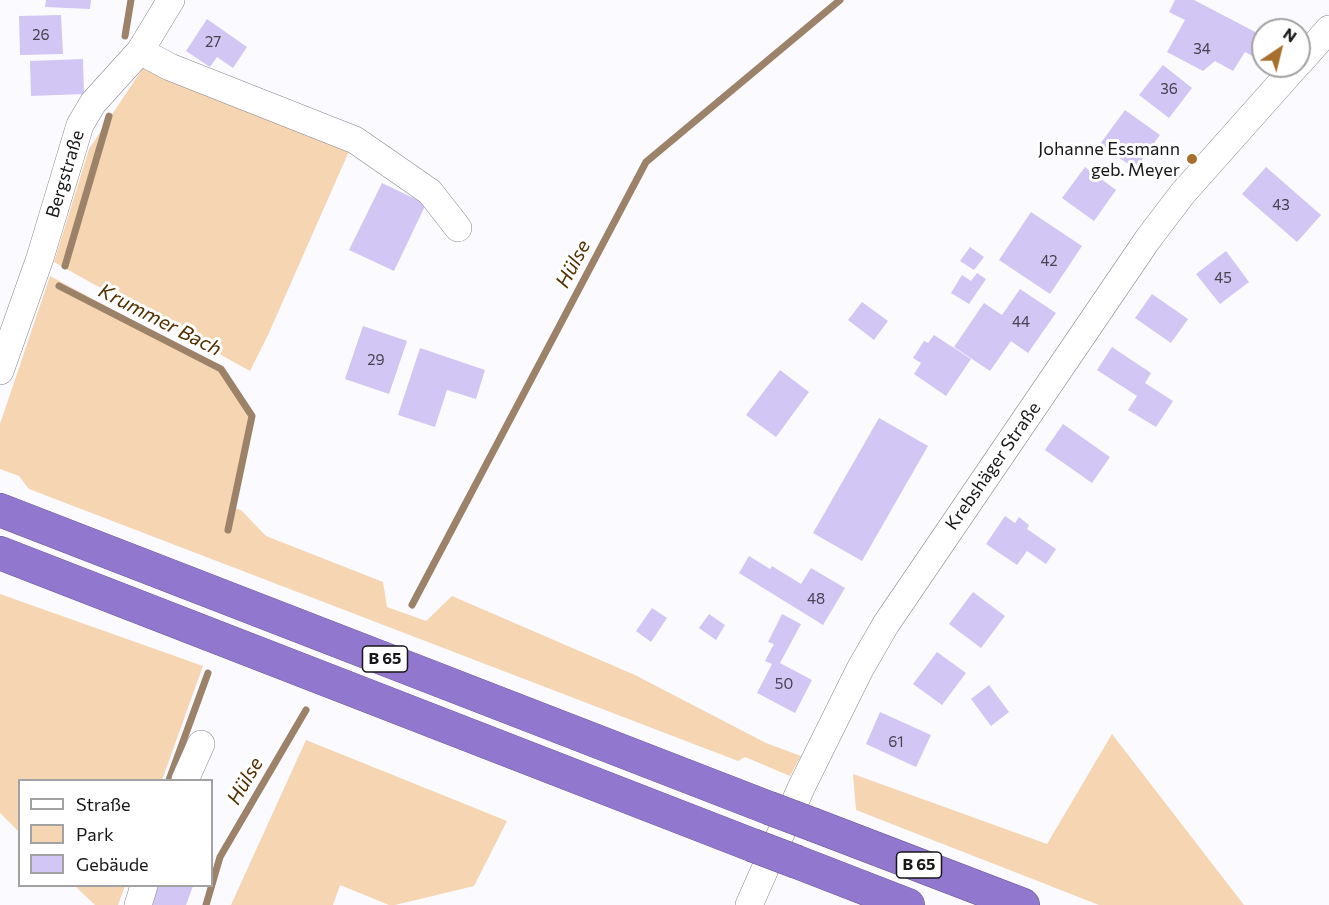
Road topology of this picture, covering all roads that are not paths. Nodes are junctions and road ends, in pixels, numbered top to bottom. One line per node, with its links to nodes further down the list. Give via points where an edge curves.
1 (171, 0): 4 (street, Bergstraße)
2 (1329, 29): 3 (street, Krebshäger Straße)
3 (1311, 49)
4 (140, 51): 6 (street, via 170,67 355,140 430,192); 7 (street, Bergstraße, via 93,103 80,124 40,258)
5 (1286, 78): 14 (street, Krebshäger Straße, via 1148,239 886,624 802,786)
6 (458, 228)
7 (0, 370)
8 (0, 510): 16 (highway, B 65, bridge)
9 (0, 553): 15 (highway, B 65, bridge)
10 (201, 744): 11 (street)
11 (185, 779)
12 (143, 887): 13 (street)
13 (138, 905)
14 (749, 905)
15 (908, 905)
16 (1023, 905)

